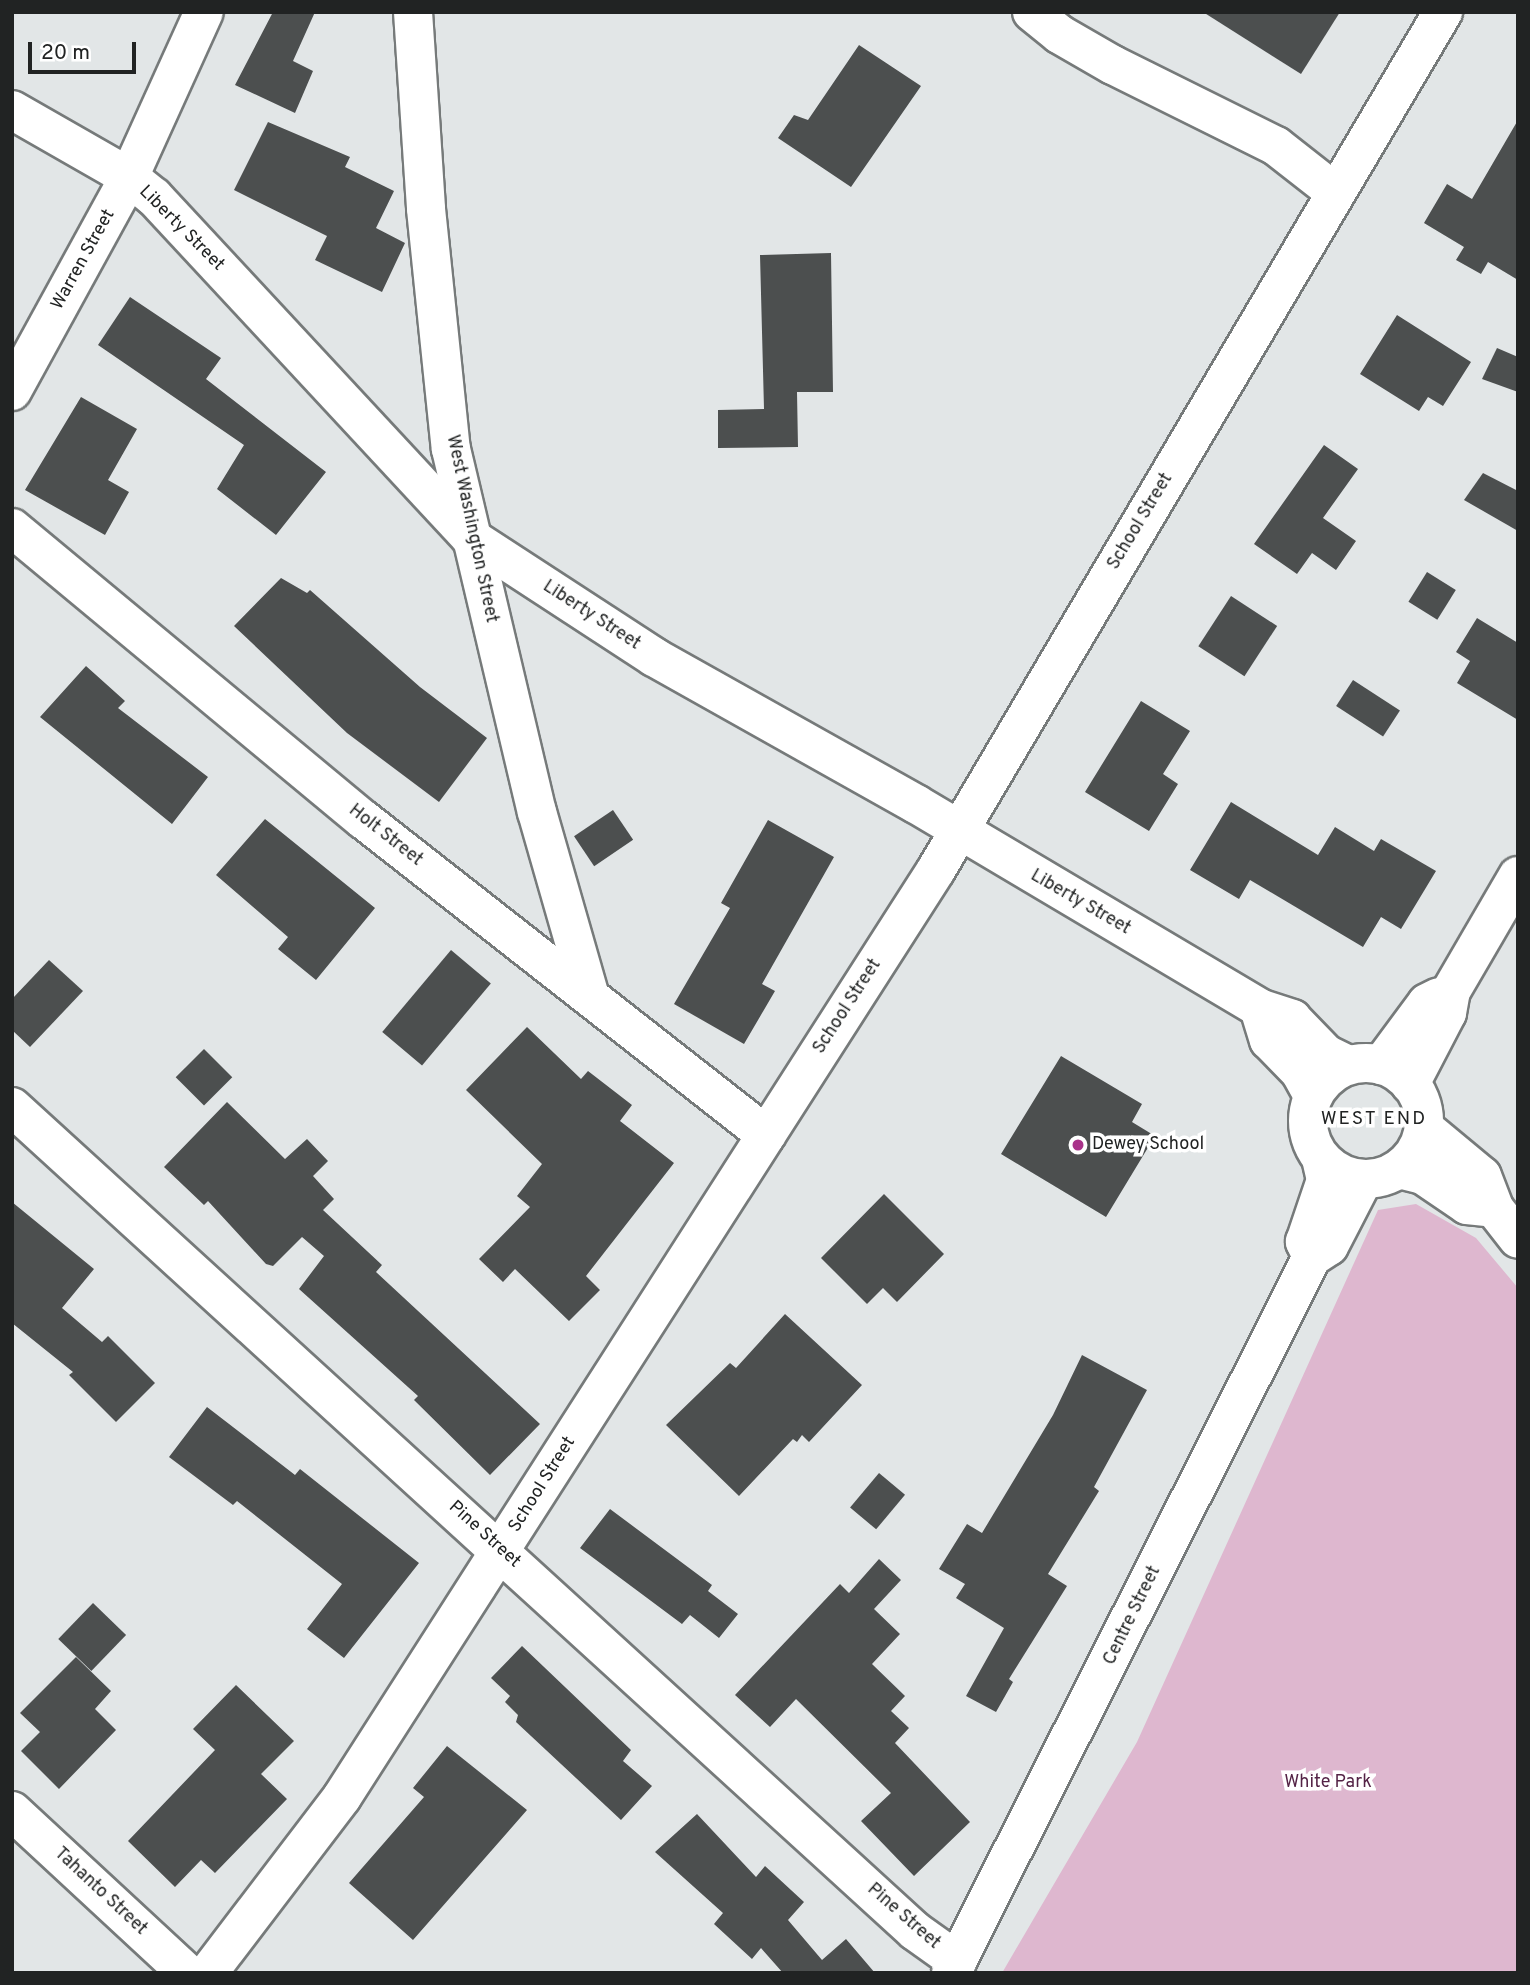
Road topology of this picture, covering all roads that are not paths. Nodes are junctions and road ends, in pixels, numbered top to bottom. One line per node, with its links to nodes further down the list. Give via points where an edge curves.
1 (204, 12): 6 (street, Warren Street)
2 (413, 12): 10 (street, West Washington Street, via 426,209 452,449)
3 (1032, 12): 7 (street, via 1059,34 1113,65 1276,146)
4 (1443, 12): 7 (street, School Street)
5 (12, 110): 6 (street, Liberty Street)
6 (129, 177): 8 (street, Warren Street); 10 (street, Liberty Street, via 166,210)
7 (1336, 193): 11 (street, School Street)
8 (12, 391)
9 (12, 528): 13 (street, Holt Street, via 364,820)
10 (470, 537): 11 (street, Liberty Street, via 654,657); 13 (street, West Washington Street, via 537,812)
11 (960, 830): 14 (street, Liberty Street); 19 (street, School Street)
12 (1518, 876): 15 (street, via 1451,991 1447,1013)
13 (589, 993): 19 (street, Holt Street)
14 (1259, 1008): 15 (street, Liberty Street, via 1292,1019 1326,1054); 16 (street, via 1269,1040 1300,1072)
15 (1380, 1071): 16 (street, via 1322,1082); 18 (street, via 1423,1112)
16 (1314, 1095): 20 (street, via 1307,1128)
17 (12, 1107): 25 (street, Pine Street)
18 (1424, 1128): 21 (street, via 1419,1144); 22 (street)
19 (766, 1135): 25 (street, School Street)
20 (1321, 1159): 21 (street, via 1333,1170); 24 (street, Centre Street, via 1326,1180 1305,1242)
21 (1381, 1175): 22 (street, via 1423,1175 1467,1205); 24 (street, Centre Street, via 1329,1246)
22 (1506, 1200): 23 (street)
23 (1518, 1239)
24 (1311, 1257): 27 (street, Centre Street)
25 (502, 1551): 27 (street, Pine Street); 29 (street, School Street, via 342,1797)
26 (12, 1811): 28 (street, Tahanto Street)
27 (954, 1967)
28 (187, 1973)
29 (208, 1973)

